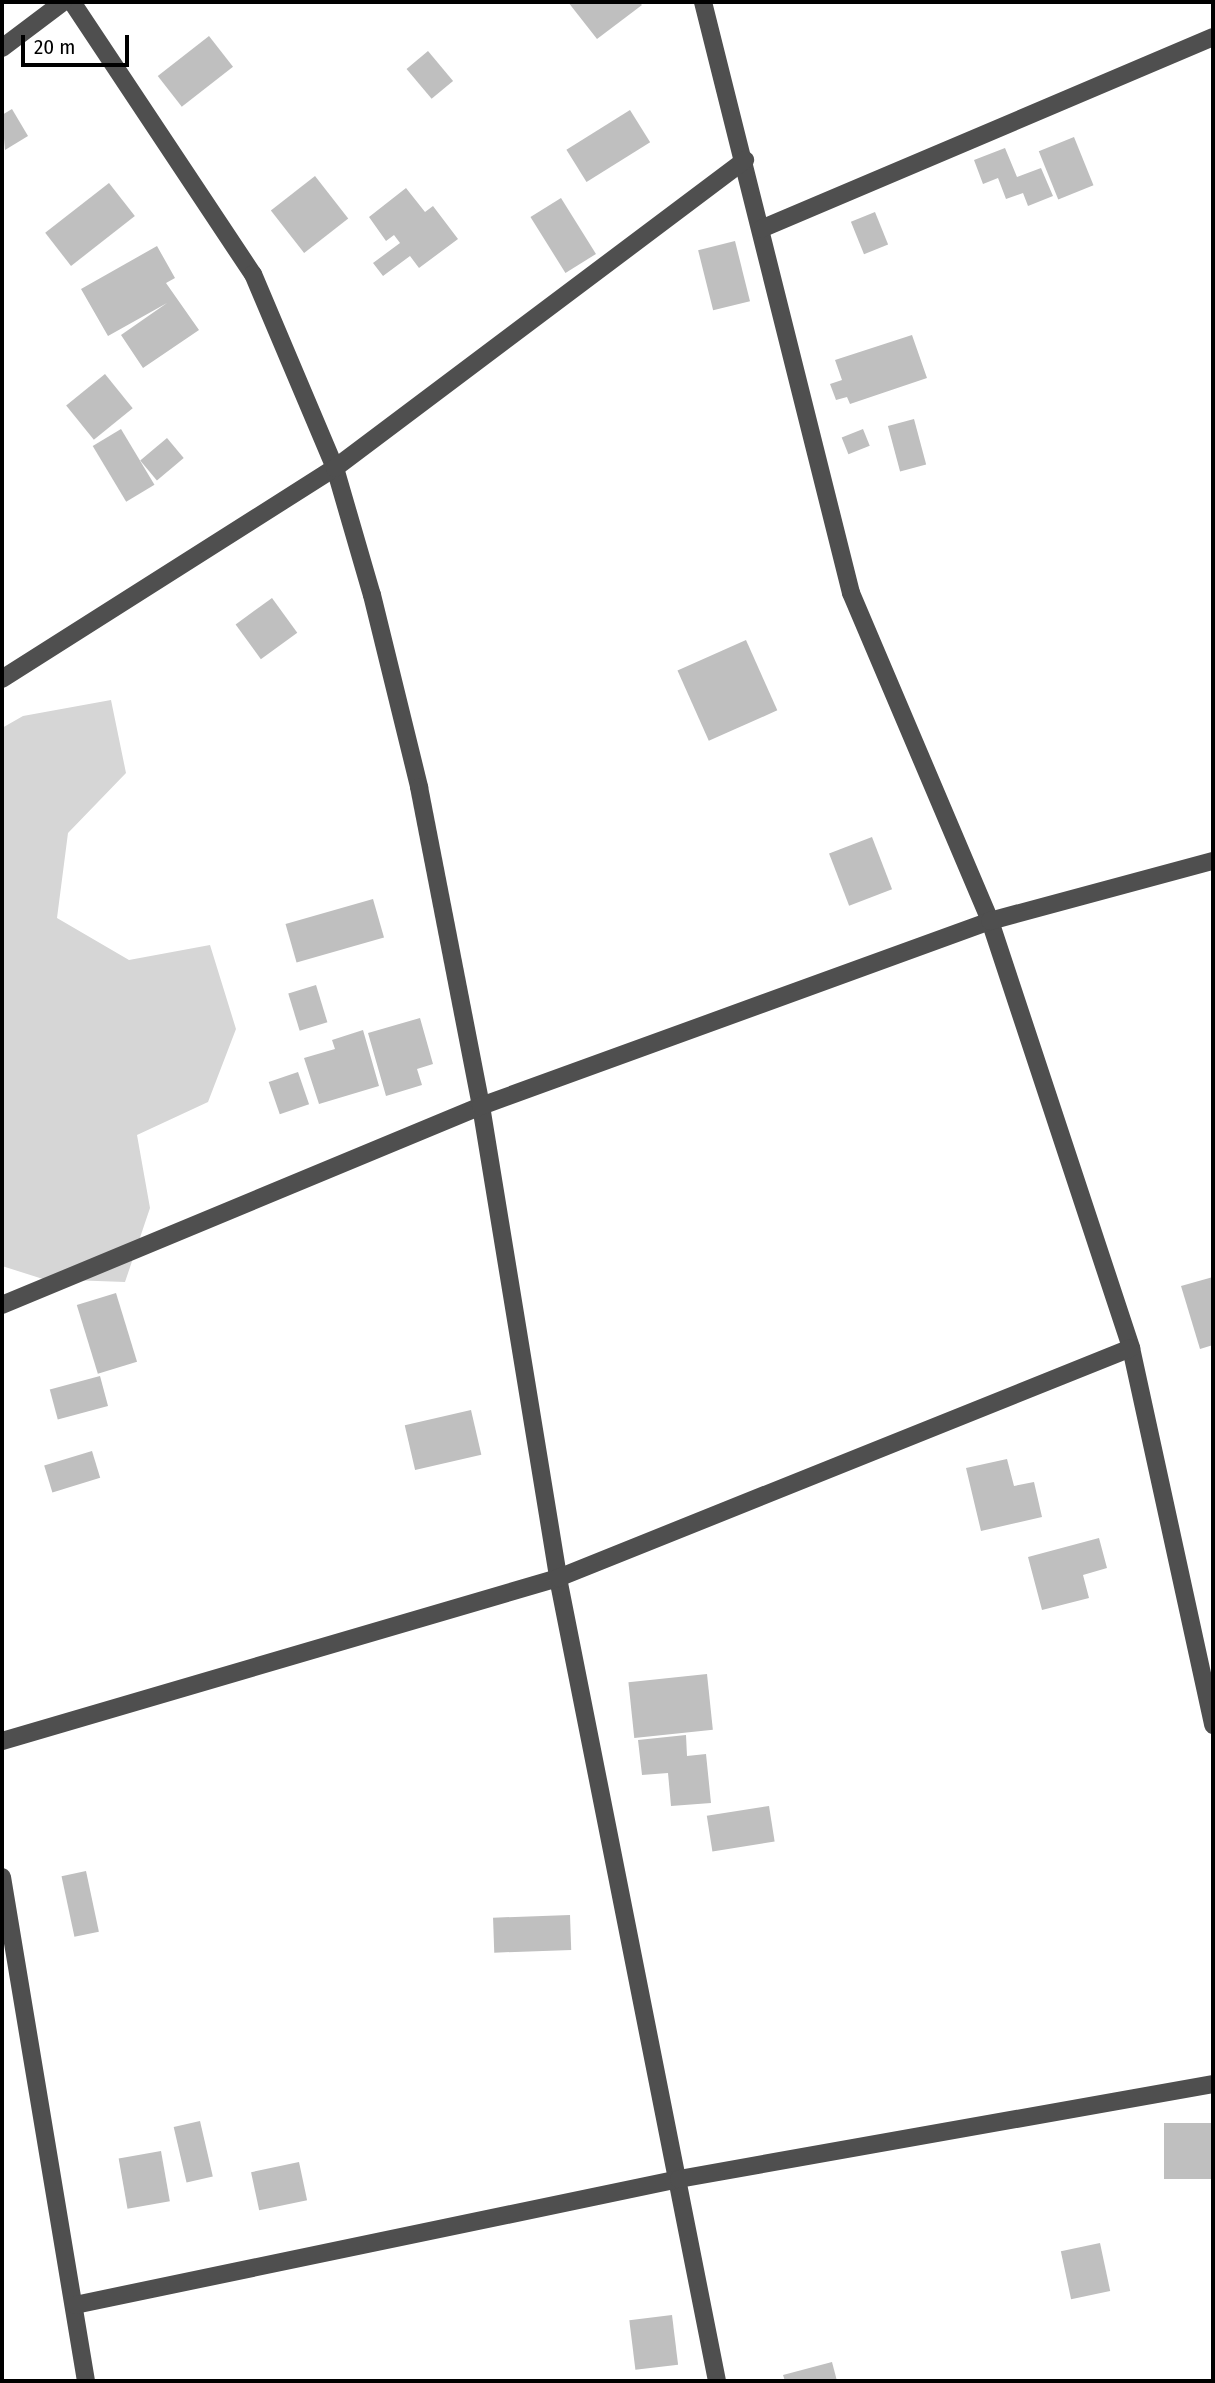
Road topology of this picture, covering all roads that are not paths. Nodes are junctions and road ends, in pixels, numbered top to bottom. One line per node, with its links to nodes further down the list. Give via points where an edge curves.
1 (63, 2): 5 (street)
2 (72, 2): 8 (street, via 253,274)
3 (702, 2): 6 (street)
4 (1213, 37): 7 (street)
5 (2, 48)
6 (745, 160): 7 (street); 8 (street)
7 (761, 229): 11 (street, via 851,593)
8 (335, 468): 9 (street); 12 (street, via 419,787)
9 (2, 679)
10 (1213, 861): 11 (street)
11 (990, 921): 12 (street); 14 (street)
12 (481, 1106): 13 (street); 15 (street)
13 (2, 1304)
14 (1131, 1348): 15 (street); 16 (street)
15 (558, 1578): 18 (street); 21 (street)
16 (1209, 1691): 17 (street)
17 (1213, 1724)
18 (2, 1741)
19 (2, 1877): 22 (street)
20 (1213, 2084): 21 (street)
21 (679, 2179): 22 (street); 24 (street)
22 (75, 2305): 23 (street)
23 (86, 2381)
24 (717, 2381)

